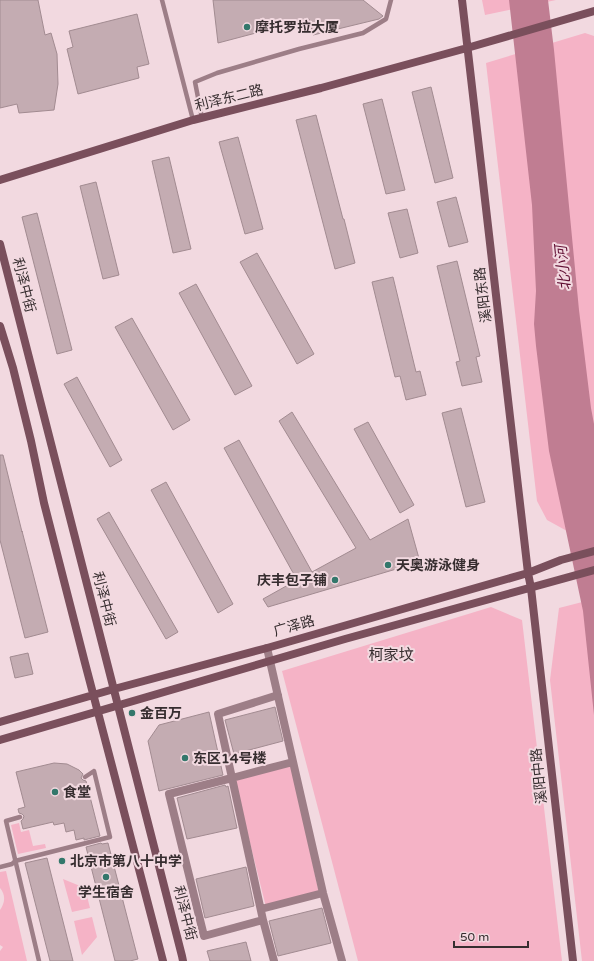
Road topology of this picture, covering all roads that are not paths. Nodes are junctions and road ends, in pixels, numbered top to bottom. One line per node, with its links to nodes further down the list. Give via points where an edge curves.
1 (162, 0): 6 (lane)
2 (391, 0): 6 (lane, via 386,19 363,33 298,49 195,82)
3 (462, 0): 5 (street, 溪阳东路)
4 (594, 11): 5 (street, 利泽东二路)
5 (468, 48): 6 (street, 利泽东二路); 12 (street, 溪阳东路)
6 (197, 119): 7 (street, 利泽东二路)
7 (0, 180)
8 (0, 244): 16 (street, 利泽中街)
9 (0, 326): 17 (street, via 32,441 44,503)
10 (594, 551): 12 (street, 广泽路)
11 (594, 570): 13 (street, 广泽路)
12 (528, 572): 13 (street, 溪阳东路); 14 (street, 广泽路)
13 (531, 588): 15 (street, 广泽路); 37 (street, 溪阳中路)
14 (267, 648): 15 (street); 16 (street, 广泽路)
15 (270, 660): 18 (street); 19 (street, 广泽路)
16 (114, 689): 17 (street, 广泽路); 19 (street, 利泽中街)
17 (93, 695): 20 (street); 21 (street, 广泽路)
18 (278, 695): 23 (street); 25 (street, via 218,714)
19 (119, 706): 20 (street, 广泽路); 34 (street, 利泽中街)
20 (98, 712): 22 (street, 广泽路); 33 (street)
21 (0, 722)
22 (0, 740)
23 (293, 762): 25 (street); 29 (street)
24 (85, 777): 27 (lane, via 94,771 110,837)
25 (232, 778): 30 (street); 31 (street, via 169,794 204,936)
26 (20, 817): 27 (lane, via 6,820)
27 (15, 861): 28 (lane); 32 (lane)
28 (0, 867)
29 (323, 893): 30 (street); 36 (street)
30 (261, 909): 31 (street)
31 (263, 920): 35 (street)
32 (38, 961)
33 (163, 961)
34 (183, 961)
35 (274, 961)
36 (342, 961)
37 (573, 961)

